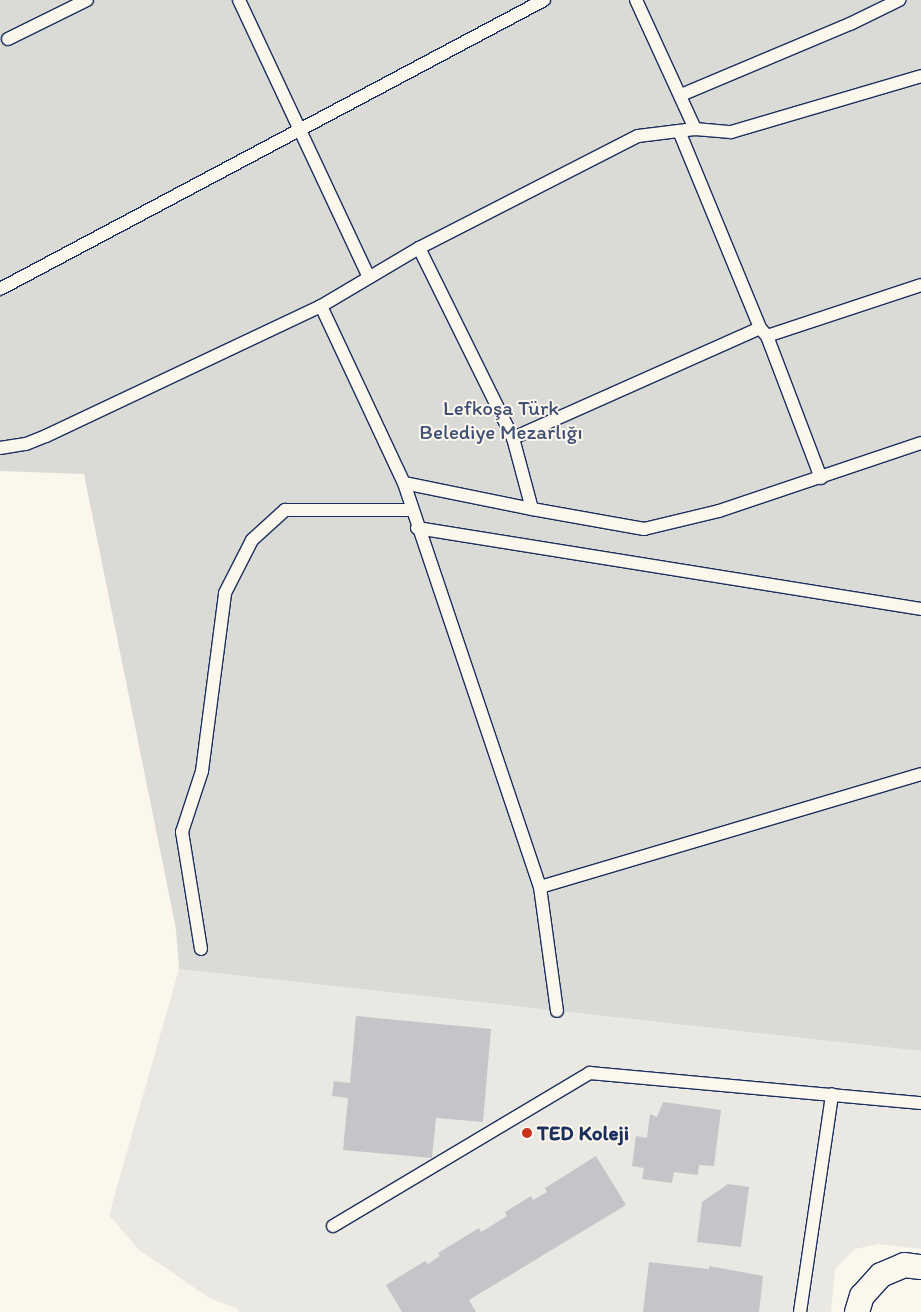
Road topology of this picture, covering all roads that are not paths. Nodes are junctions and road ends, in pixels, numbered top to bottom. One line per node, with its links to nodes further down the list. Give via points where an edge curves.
1 (87, 0): 6 (lane)
2 (239, 0): 9 (lane)
3 (544, 0): 9 (lane)
4 (636, 0): 8 (lane)
5 (899, 0): 8 (lane)
6 (8, 39)
7 (920, 80): 10 (lane, via 731,132)
8 (681, 95): 10 (lane)
9 (301, 129): 13 (lane); 15 (lane)
10 (695, 129): 11 (lane)
11 (679, 131): 12 (lane, via 638,136); 17 (lane)
12 (419, 248): 13 (lane); 18 (lane)
13 (369, 277): 16 (lane)
14 (921, 285): 17 (lane)
15 (0, 288)
16 (321, 306): 20 (lane, via 46,436 26,444); 22 (lane)
17 (764, 332): 18 (lane); 21 (lane)
18 (512, 438): 24 (lane)
19 (921, 443): 21 (lane)
20 (0, 448)
21 (821, 478): 24 (lane, via 719,511 644,529)
22 (404, 483): 23 (lane); 24 (lane)
23 (412, 510): 25 (lane); 29 (lane, via 285,510 252,540 225,593 202,771 182,832)
24 (532, 510)
25 (417, 528): 26 (lane); 28 (lane)
26 (921, 609)
27 (921, 774): 28 (lane)
28 (540, 887): 30 (lane)
29 (201, 950)
30 (557, 1011)
31 (832, 1094): 32 (lane); 33 (lane, via 590,1073); 35 (lane)
32 (921, 1103)
33 (332, 1226)
34 (921, 1267): 36 (street, via 904,1265 881,1275 862,1296)
35 (800, 1312)
36 (857, 1312)

